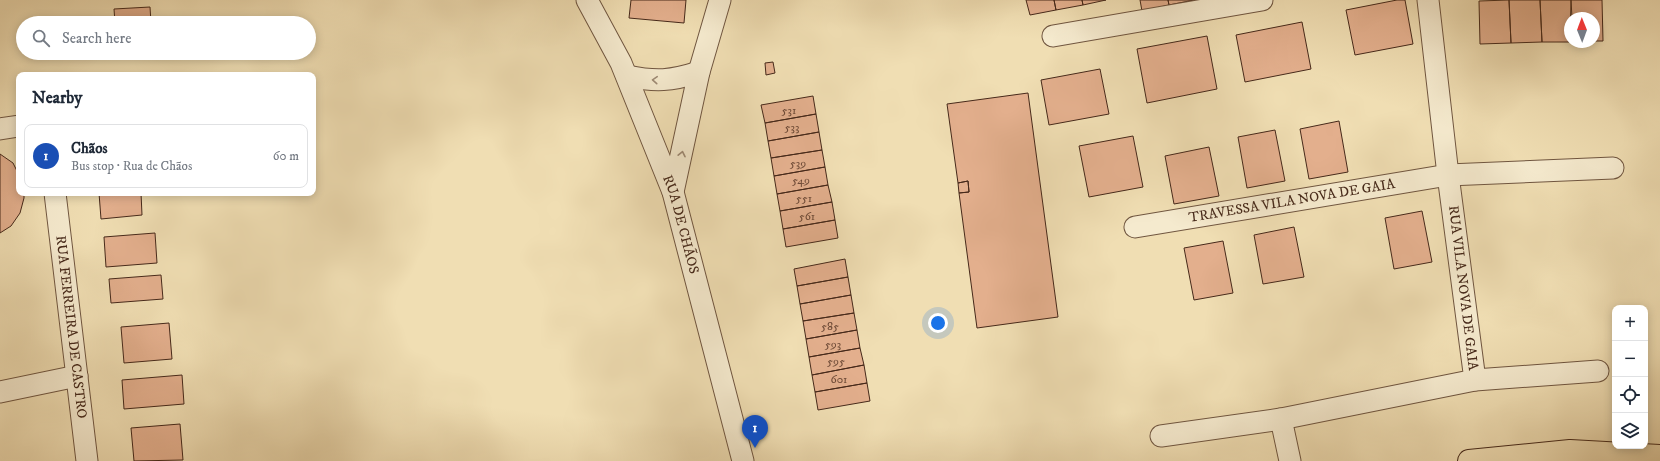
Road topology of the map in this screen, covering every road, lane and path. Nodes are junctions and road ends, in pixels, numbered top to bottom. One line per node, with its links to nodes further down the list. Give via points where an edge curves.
1 (587, 0): 7 (street, RUA DE CHÃOS)
2 (720, 0): 6 (street)
3 (1262, 0): 5 (street)
4 (1428, 0): 11 (street, RUA VILA NOVA DE GAIA)
5 (1052, 36)
6 (700, 72): 7 (street, one-way to 7, via 664,81); 12 (street, one-way to 6)
7 (627, 76): 12 (street, RUA DE CHÃOS)
8 (16, 126): 9 (street)
9 (0, 129)
10 (1613, 168): 11 (street, TRAVESSA VILA NOVA DE GAIA)
11 (1448, 175): 14 (street, TRAVESSA VILA NOVA DE GAIA); 17 (street, RUA VILA NOVA DE GAIA)
12 (673, 192): 24 (street, RUA DE CHÃOS)
13 (55, 196): 16 (street, RUA FERREIRA DE CASTRO)
14 (1135, 227)
15 (1598, 371): 17 (street)
16 (77, 376): 18 (street); 23 (street, RUA FERREIRA DE CASTRO)
17 (1475, 380): 19 (street, RUA VILA NOVA DE GAIA)
18 (0, 392)
19 (1281, 419): 20 (street, RUA VILA NOVA DE GAIA); 25 (street)
20 (1161, 436)
21 (1571, 456): 22 (main road); 26 (main road)
22 (1660, 456)
23 (88, 461)
24 (743, 461)
25 (1290, 461)
26 (1469, 461)

